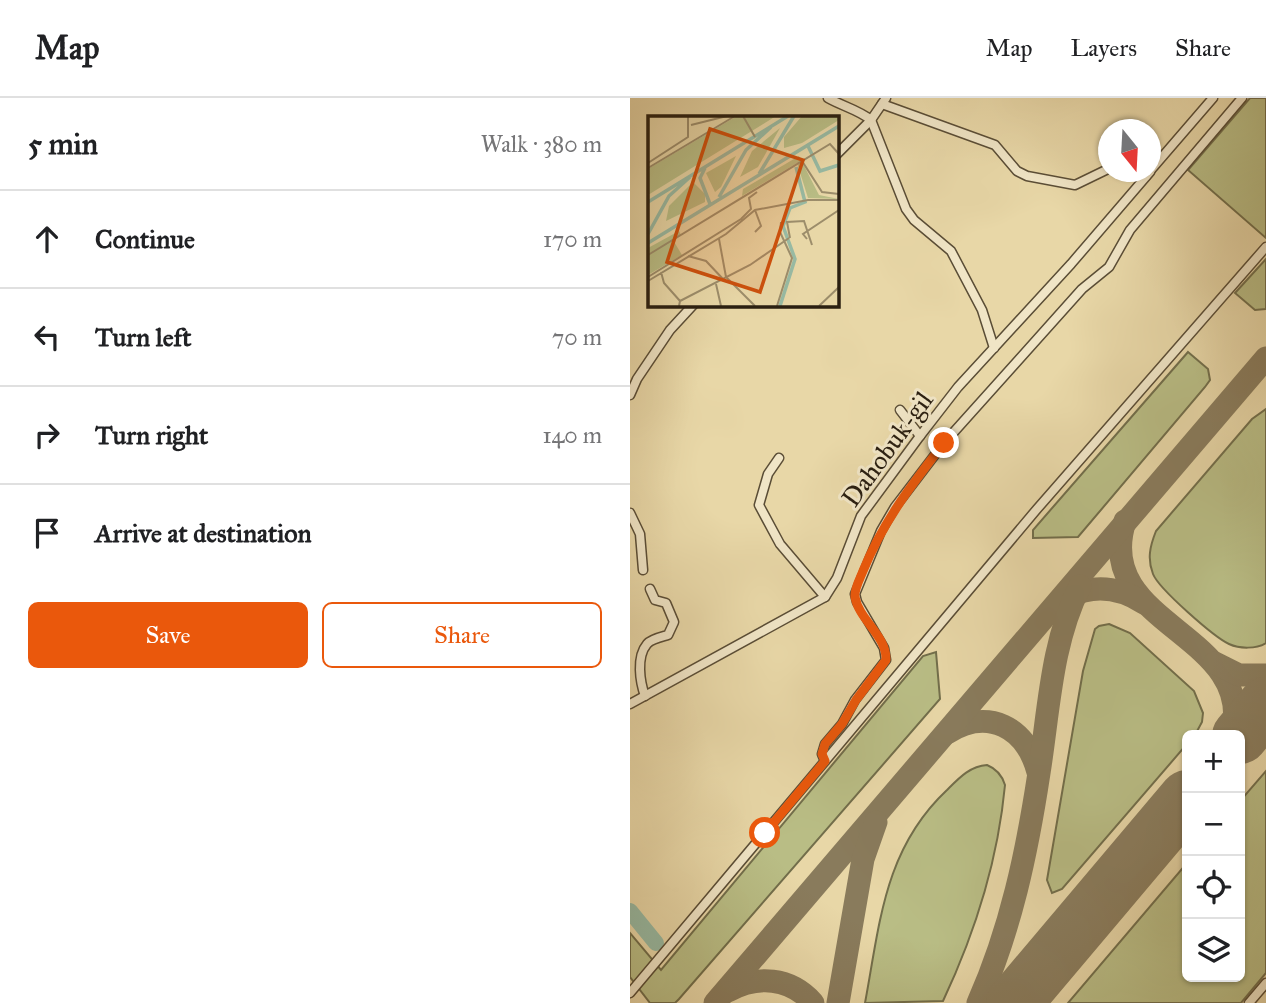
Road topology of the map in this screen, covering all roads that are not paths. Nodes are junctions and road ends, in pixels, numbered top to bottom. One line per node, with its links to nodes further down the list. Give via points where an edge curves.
1 (828, 98): 5 (street)
2 (1213, 98): 7 (street, Dahobuk-gil)
3 (1242, 98): 23 (street, via 1130,230 1109,267 1082,289 960,424 895,507 855,594 886,660 825,744)
4 (884, 101): 5 (street); 8 (street, via 995,145 1027,176 1075,185)
5 (871, 120): 6 (street); 12 (street, via 906,209 951,251 982,310)
6 (838, 153)
7 (1161, 159)
8 (1098, 174)
9 (1141, 182): 12 (street, Dahobuk-gil)
10 (1266, 247): 23 (street)
11 (692, 306): 13 (street, via 670,330)
12 (994, 348): 15 (street, Dahobuk-gil)
13 (630, 396)
14 (900, 410): 15 (street)
15 (920, 436): 20 (street, Dahobuk-gil, via 861,516)
16 (779, 458): 20 (street, via 768,474 759,505 780,544)
17 (630, 513): 18 (street, via 640,534)
18 (643, 570)
19 (650, 589): 21 (street, via 655,600 666,603 674,622 668,635 648,643 643,651 640,680)
20 (825, 597): 21 (street)
21 (645, 696): 22 (street)
22 (630, 704)
23 (825, 761): 25 (street)
24 (1266, 983): 26 (street)
25 (630, 992)
26 (1249, 1003)

